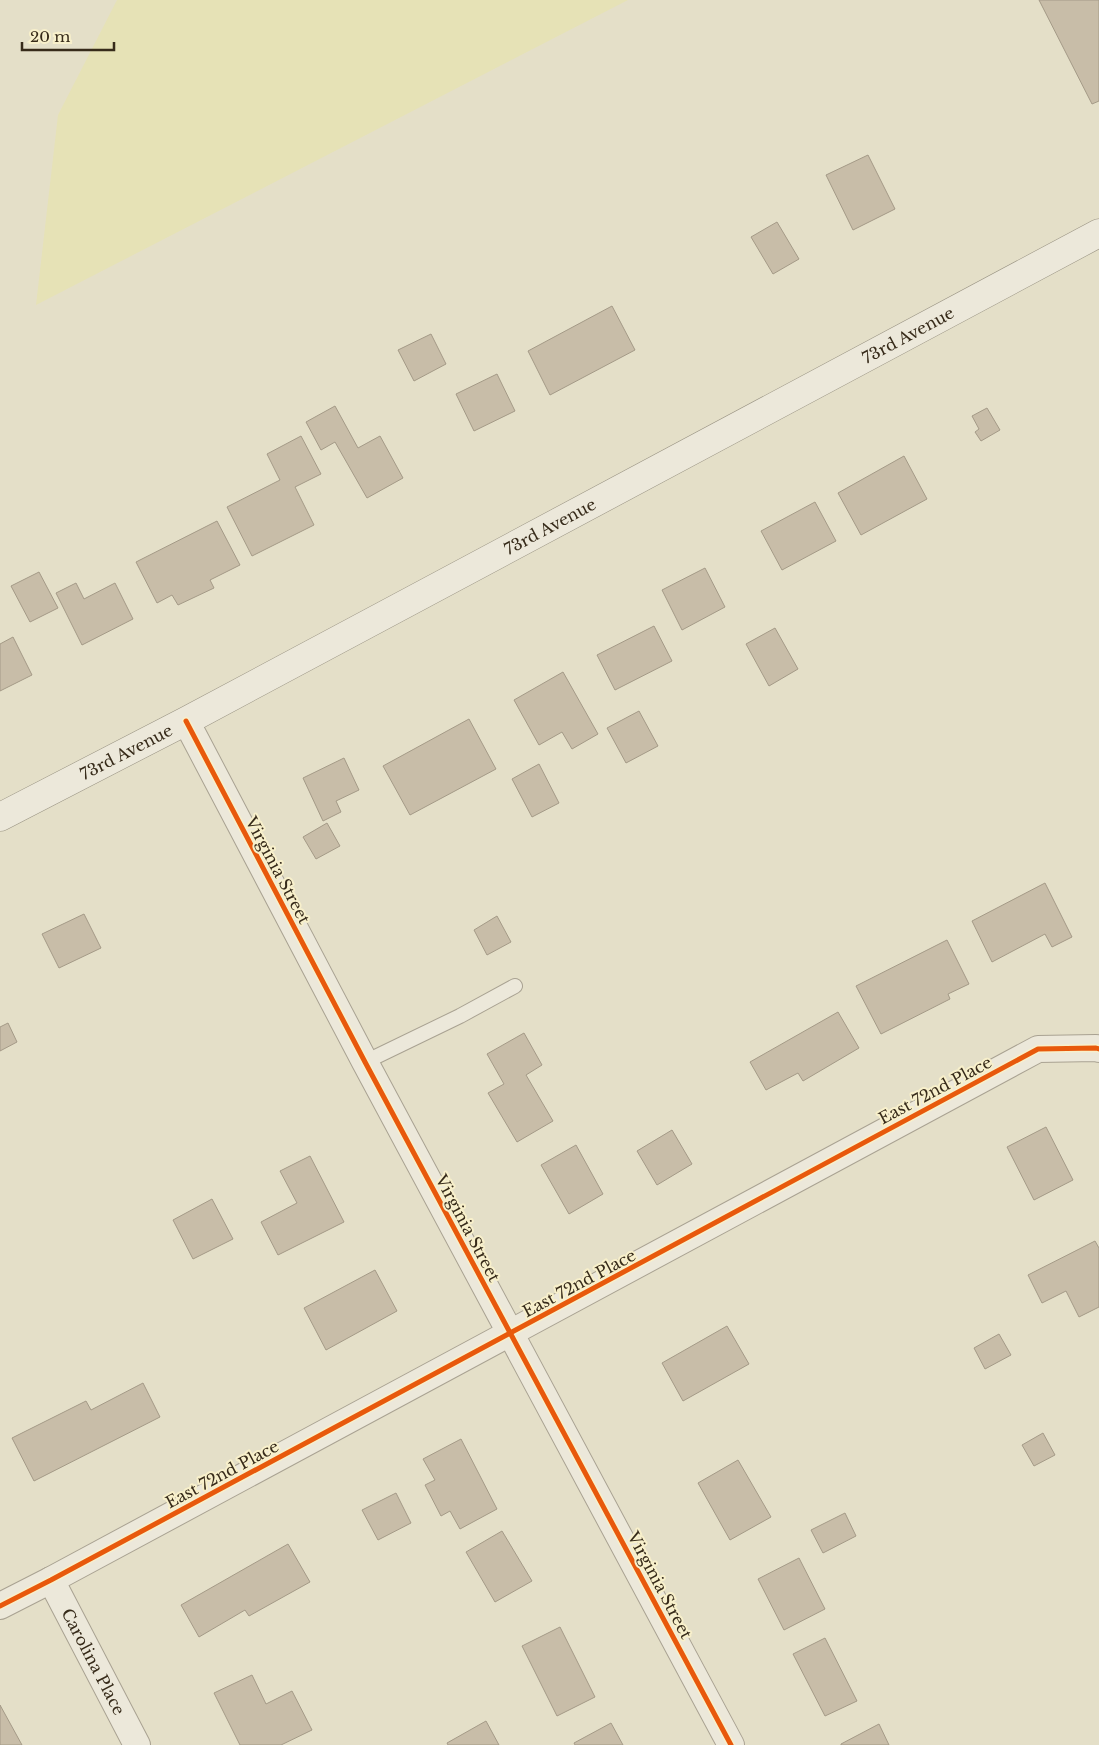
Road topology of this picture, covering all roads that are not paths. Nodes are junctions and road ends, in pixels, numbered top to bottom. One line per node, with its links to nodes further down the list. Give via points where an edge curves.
1 (1099, 233): 2 (main road, 73rd Avenue)
2 (186, 721): 3 (main road, 73rd Avenue); 6 (street, Virginia Street)
3 (0, 817)
4 (515, 986): 6 (lane)
5 (1098, 1048): 7 (street, East 72nd Place, via 1038,1049)
6 (365, 1062): 7 (street, Virginia Street)
7 (511, 1334): 8 (street, East 72nd Place); 11 (street, Virginia Street)
8 (51, 1580): 9 (street, East 72nd Place); 10 (street, Carolina Place)
9 (0, 1606)
10 (137, 1745)
11 (731, 1745)

